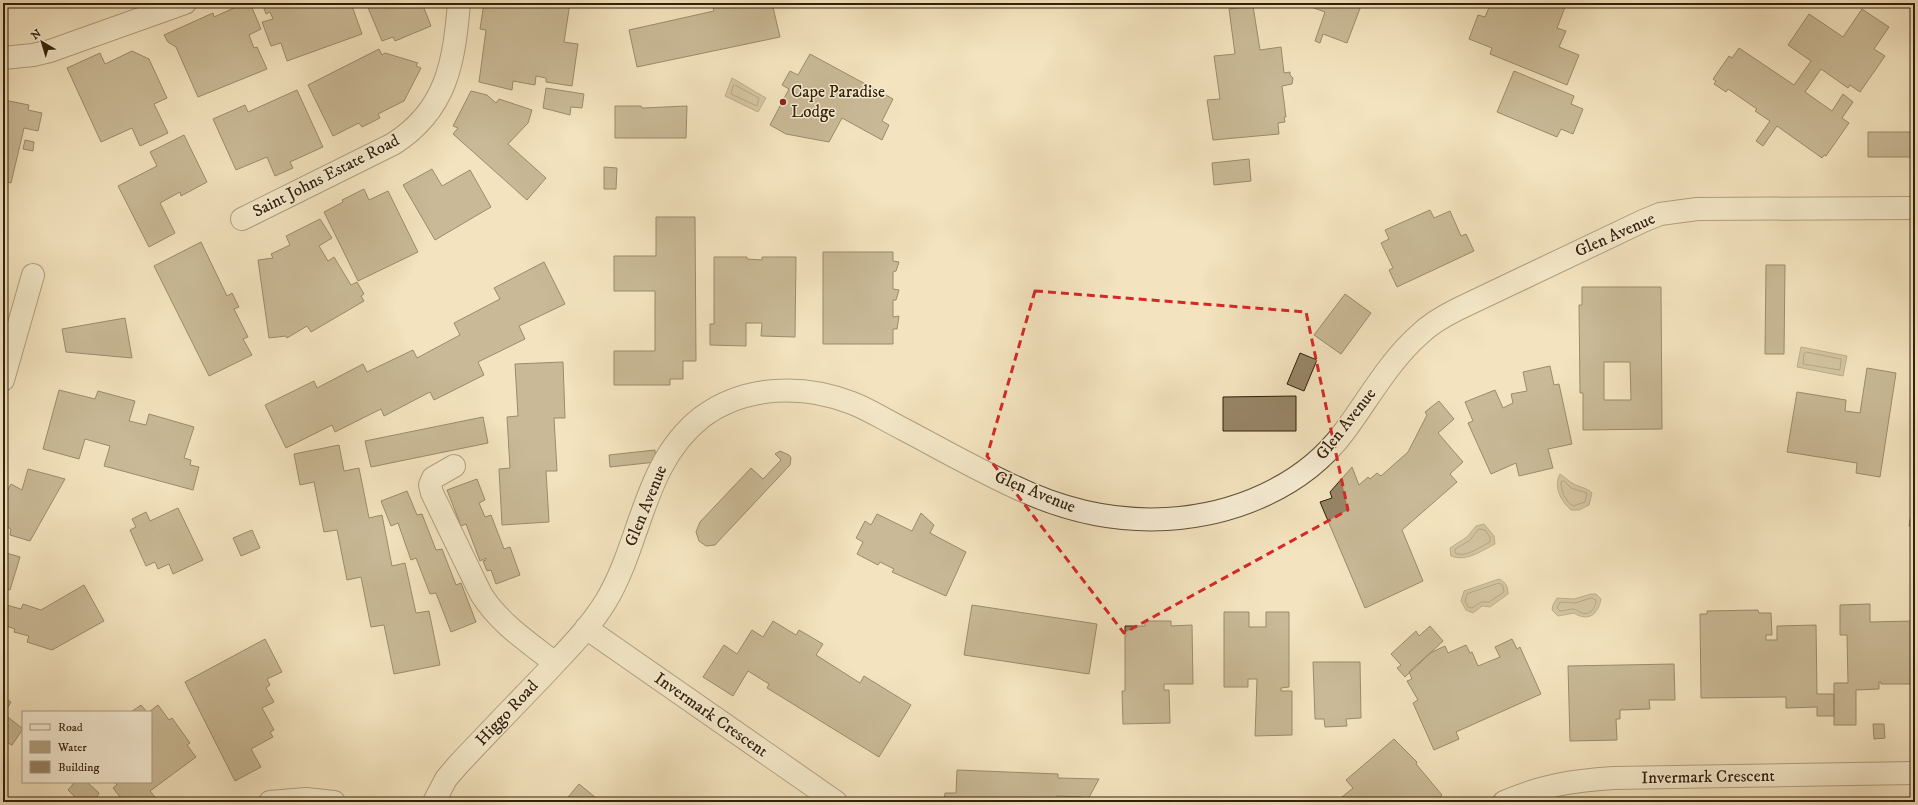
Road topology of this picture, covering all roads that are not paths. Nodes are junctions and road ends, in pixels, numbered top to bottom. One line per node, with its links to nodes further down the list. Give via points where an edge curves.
1 (185, 3): 3 (street, via 50,51 33,56)
2 (459, 3): 5 (street, Saint Johns Estate Road, via 452,64 434,103 410,134)
3 (3, 58)
4 (1915, 208): 9 (street, Glen Avenue, via 1697,209 1672,211 1643,221 1437,320 1402,351 1342,435 1321,459 1290,482 1255,500 1212,513 1169,519 1126,519 1088,513 1050,502 1015,487 852,403 803,390 773,391 744,396 722,405 702,418 684,434 668,455 645,502 621,570 606,601)
5 (242, 218)
6 (33, 275): 7 (street)
7 (3, 380)
8 (454, 466): 10 (street, via 433,478 430,485 481,594 491,610 503,622)
9 (586, 628): 10 (street, Higgo Road); 15 (street, Invermark Crescent)
10 (555, 663): 14 (street, Higgo Road, via 457,766 446,779)
11 (1915, 773): 16 (street, Invermark Crescent, via 1583,780 1554,784)
12 (270, 802): 13 (street, via 306,799)
13 (334, 802)
14 (434, 802)
15 (836, 802)
16 (1504, 802)

